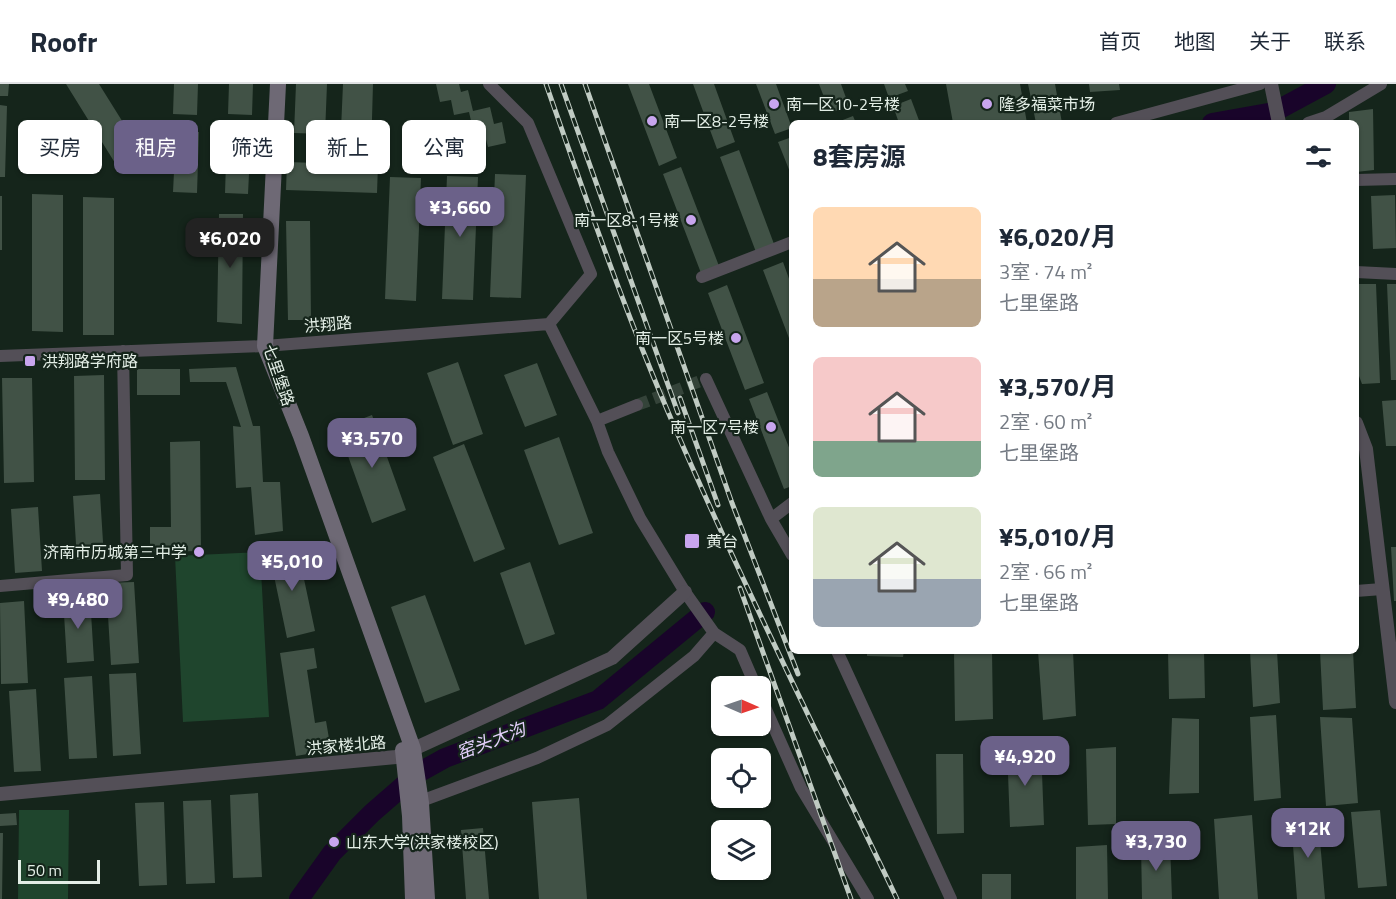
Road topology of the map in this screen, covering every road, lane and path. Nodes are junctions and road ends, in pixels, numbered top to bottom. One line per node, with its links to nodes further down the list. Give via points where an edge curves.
1 (278, 84): 16 (main road, 七里堡路)
2 (489, 84): 15 (street, via 528,123 591,274)
3 (1260, 84): 6 (street)
4 (1271, 84): 7 (street)
5 (1381, 84): 8 (street)
6 (1127, 120)
7 (1278, 120)
8 (1317, 120)
9 (1396, 179): 10 (street)
10 (1359, 180)
11 (789, 243): 14 (street)
12 (1359, 272): 13 (street)
13 (1396, 274)
14 (702, 277)
15 (549, 324): 16 (street, 洪翔路); 21 (street)
16 (265, 346): 17 (street, 洪翔路); 35 (main road, 七里堡路, via 302,436 403,718)
17 (123, 351): 18 (street, 洪翔路); 26 (street, via 127,574)
18 (0, 356)
19 (706, 379): 24 (street)
20 (637, 405): 21 (street)
21 (597, 421): 29 (street, via 640,518)
22 (1359, 431): 27 (street, via 1366,450)
23 (789, 505): 24 (street)
24 (771, 519): 25 (street)
25 (789, 550)
26 (0, 586)
27 (1383, 589): 28 (street); 33 (street)
28 (1359, 591)
29 (685, 592): 30 (street); 35 (street, 洪家楼北路, via 612,658)
30 (714, 633): 32 (street, via 740,650); 37 (street, via 694,656 607,725 537,758)
31 (838, 654): 41 (street)
32 (751, 676)
33 (1396, 702)
34 (771, 721): 40 (street, via 801,788)
35 (408, 751): 36 (street, 洪家楼北路, via 396,757); 37 (main road, 七里堡路)
36 (0, 794)
37 (415, 804): 38 (main road, 七里堡路); 39 (main road, 七里堡路)
38 (413, 899)
39 (427, 899)
40 (868, 899)
41 (951, 899)

